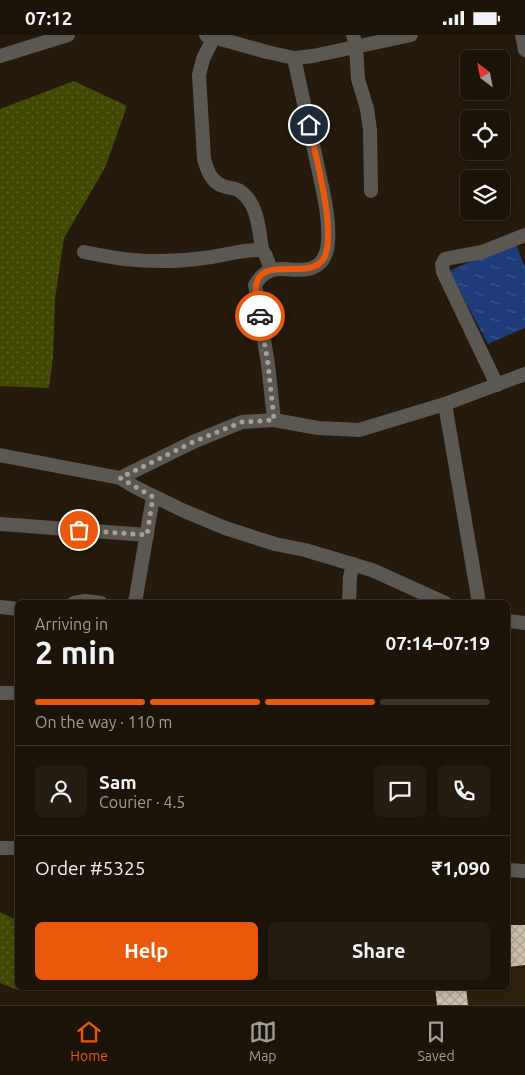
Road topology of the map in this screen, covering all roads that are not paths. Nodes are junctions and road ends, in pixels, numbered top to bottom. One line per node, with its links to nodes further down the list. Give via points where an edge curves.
1 (68, 35): 7 (street)
2 (411, 35): 5 (street)
3 (522, 35): 6 (street)
4 (212, 36): 8 (street); 11 (street, via 199,75 204,159 214,181 238,190 249,200 257,219)
5 (354, 40): 8 (street, via 313,56); 9 (street, via 358,79 370,130)
6 (525, 50)
7 (0, 56)
8 (294, 58): 13 (street, via 323,191 328,243 324,258 310,269)
9 (371, 191)
10 (525, 235): 15 (street, via 482,252 445,259 442,265)
11 (262, 249): 12 (street, via 175,262 126,260); 13 (street)
12 (84, 252)
13 (270, 270): 17 (street, via 260,277 256,285)
14 (525, 374): 15 (street)
15 (497, 385): 16 (street)
16 (445, 404): 17 (street, via 359,430 318,428); 27 (street)
17 (274, 420): 19 (street, via 242,422)
18 (0, 455): 19 (street)
19 (120, 478): 20 (street)
20 (153, 497): 22 (street); 23 (street, via 242,534)
21 (0, 524): 22 (street)
22 (147, 535): 24 (street)
23 (353, 564): 25 (street); 26 (street)
24 (136, 600)
25 (349, 600)
26 (440, 600)
27 (478, 600)
28 (0, 607): 29 (street)
29 (15, 609)
30 (510, 621): 31 (street)
31 (525, 623)
32 (0, 693): 33 (street)
33 (15, 693)
34 (0, 848): 35 (street)
35 (15, 848)
36 (510, 871): 37 (street)
37 (525, 871)

